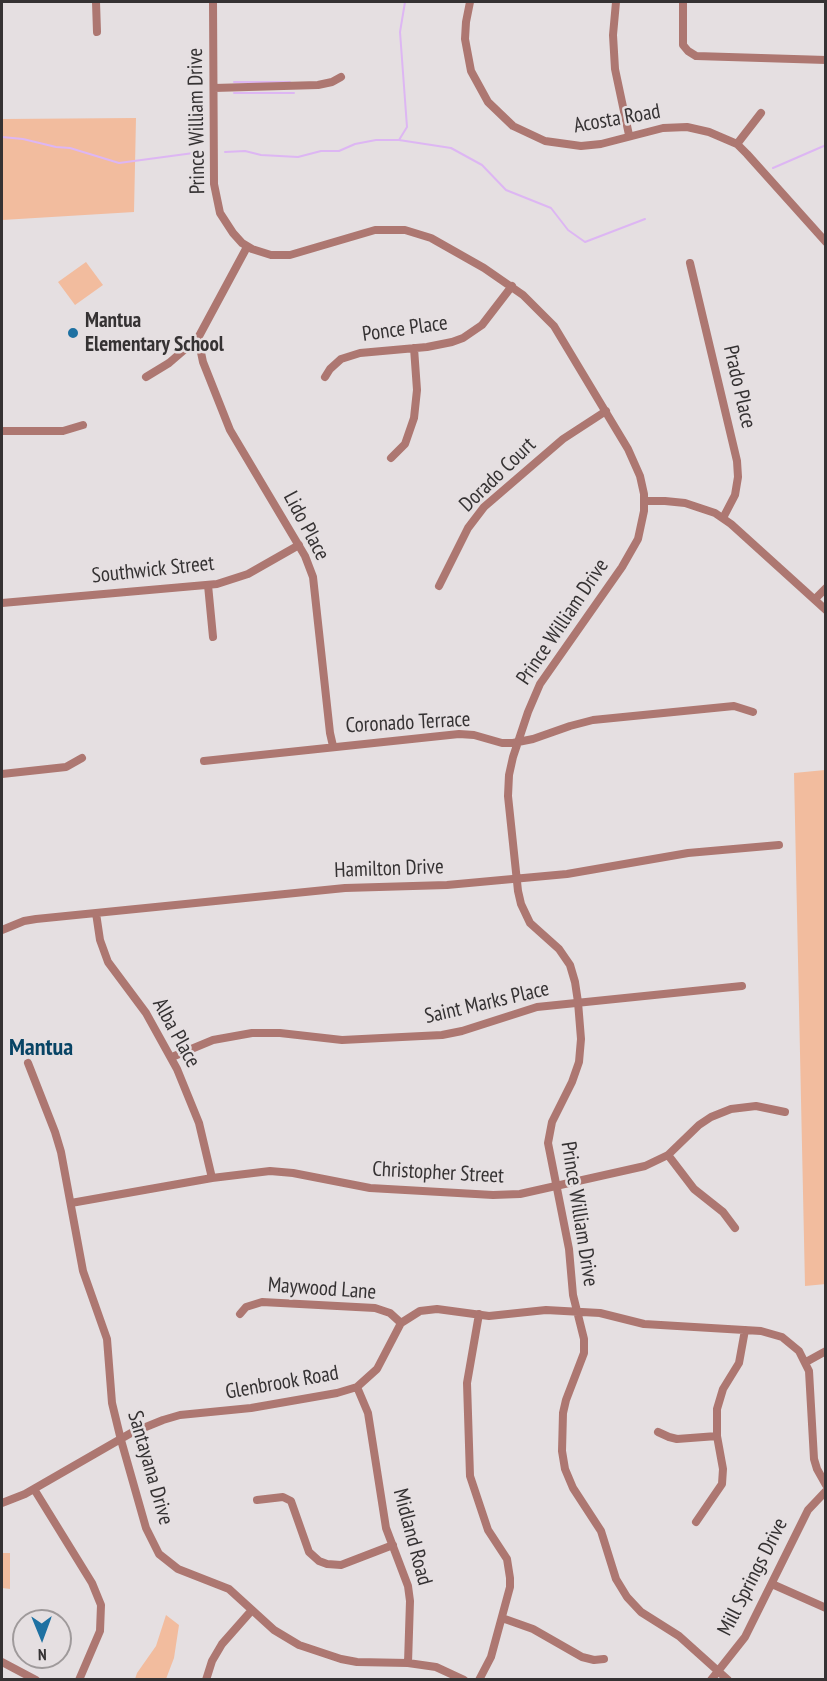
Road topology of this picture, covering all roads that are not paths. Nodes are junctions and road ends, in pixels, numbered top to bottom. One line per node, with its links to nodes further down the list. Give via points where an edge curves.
1 (96, 2): 6 (street)
2 (213, 2): 9 (street, Prince William Drive)
3 (470, 2): 11 (street, Acosta Road, via 465,29 469,63 482,93 505,120 535,138 569,146 601,144)
4 (616, 2): 11 (street, via 615,62)
5 (683, 2): 7 (street, via 683,45 696,56)
6 (97, 32)
7 (825, 60)
8 (341, 77): 9 (street, via 318,85)
9 (214, 87): 14 (street, Prince William Drive, via 215,199 227,226)
10 (761, 113): 12 (street)
11 (629, 135): 12 (street, Acosta Road, via 687,127)
12 (737, 144): 13 (street, Acosta Road)
13 (824, 238)
14 (247, 247): 16 (street, Prince William Drive, via 271,255 290,255 375,230 405,230 431,238); 17 (street)
15 (690, 263): 26 (street, Prado Place, via 737,461 735,495)
16 (512, 286): 18 (street, Ponce Place, via 488,319 473,332 452,342); 21 (street, Prince William Drive, via 554,326)
17 (198, 338): 19 (street); 27 (street, Lido Place, via 203,362 230,430)
18 (414, 348): 20 (street, Ponce Place, via 347,356 334,364); 24 (street, via 414,418 405,444)
19 (146, 377)
20 (325, 377)
21 (606, 411): 25 (street, Prince William Drive, via 637,466); 29 (street, Dorado Court, via 563,439 484,507 468,528)
22 (83, 425): 23 (street, via 63,431)
23 (2, 431)
24 (391, 458)
25 (645, 501): 26 (street, via 685,503); 36 (street, Prince William Drive, via 634,549 544,677)
26 (723, 518): 31 (street)
27 (298, 545): 28 (street, Southwick Street, via 248,574); 37 (street, Lido Place, via 308,562 316,591)
28 (208, 585): 32 (street, Southwick Street); 34 (street)
29 (439, 586)
30 (825, 588): 31 (street)
31 (815, 599): 33 (street)
32 (2, 603)
33 (825, 610)
34 (213, 637)
35 (753, 712): 36 (street, Coronado Terrace, via 734,706 594,720)
36 (518, 742): 37 (street, Coronado Terrace, via 502,743 459,734); 42 (street, Prince William Drive, via 508,786)
37 (333, 746): 39 (street, Coronado Terrace)
38 (82, 758): 40 (street, via 66,767)
39 (204, 760)
40 (2, 774)
41 (779, 844): 42 (street, Hamilton Drive)
42 (516, 879): 43 (street, Hamilton Drive, via 345,888); 46 (street, Prince William Drive, via 527,918 570,965)
43 (96, 914): 44 (street, Hamilton Drive, via 24,921); 47 (street, Alba Place, via 108,962 146,1013)
44 (2, 930)
45 (742, 986): 46 (street, Saint Marks Place)
46 (578, 1002): 47 (street, Saint Marks Place, via 537,1007 442,1035 342,1040 252,1033 213,1040); 52 (street, Prince William Drive, via 579,1062 549,1132)
47 (172, 1058): 51 (street, Alba Place, via 200,1123)
48 (28, 1062): 53 (street, Santayana Drive, via 55,1132)
49 (785, 1112): 50 (street, Christopher Street, via 756,1106 724,1111 699,1125)
50 (668, 1155): 52 (street, Christopher Street, via 638,1168); 54 (street, via 694,1189 723,1212)
51 (213, 1178): 52 (street, Christopher Street, via 285,1172 363,1187 505,1195); 53 (street, Christopher Street)
52 (556, 1186): 55 (street, Prince William Drive)
53 (71, 1203): 65 (street, Santayana Drive, via 83,1270 107,1339 112,1403)
54 (735, 1228)
55 (577, 1311): 57 (street); 59 (street, via 614,1315 644,1324); 80 (street, Prince William Drive, via 585,1347 562,1423 565,1469 601,1532 616,1579 627,1597)
56 (240, 1314): 58 (street, Maywood Lane, via 246,1307 262,1302 375,1308 390,1313)
57 (479, 1314): 58 (street, via 431,1310); 76 (street, via 467,1383 469,1469 488,1530 509,1568 510,1587)
58 (401, 1323): 62 (street, Glenbrook Road, via 377,1369)
59 (745, 1330): 61 (street, via 782,1337); 64 (street, via 739,1363 720,1395)
60 (825, 1351): 61 (street)
61 (806, 1362): 66 (street, via 811,1384 814,1459)
62 (357, 1387): 65 (street, Glenbrook Road, via 251,1408 173,1417); 72 (street, Midland Road, via 368,1413 383,1515)
63 (658, 1432): 64 (street, via 677,1439)
64 (717, 1436): 71 (street, via 722,1484)
65 (121, 1440): 67 (street, Glenbrook Road); 75 (street, Santayana Drive, via 146,1528 159,1554 178,1569 229,1588)
66 (825, 1485)
67 (34, 1489): 70 (street, Glenbrook Road); 82 (street, via 92,1583 100,1605 100,1631)
68 (825, 1491): 73 (street, Mill Springs Drive, via 808,1510)
69 (257, 1500): 72 (street, via 283,1497 291,1501 309,1552 327,1564 341,1565)
70 (2, 1503)
71 (696, 1522)
72 (393, 1545): 79 (street, Midland Road, via 410,1594)
73 (772, 1584): 74 (street); 80 (street, Mill Springs Drive, via 745,1637)
74 (825, 1608)
75 (252, 1610): 79 (street, Santayana Drive, via 284,1637 320,1653 357,1662); 83 (street, via 222,1644)
76 (502, 1618): 77 (street, via 533,1629 582,1656); 85 (street, via 491,1657)
77 (604, 1659)
78 (2, 1662): 81 (street)
79 (408, 1663): 84 (street, Santayana Drive, via 436,1667)
80 (718, 1671): 86 (street, Mill Springs Drive); 87 (street, Prince William Drive)
81 (36, 1680)
82 (79, 1680)
83 (206, 1680)
84 (464, 1680)
85 (479, 1680)
86 (711, 1680)
87 (728, 1680)

